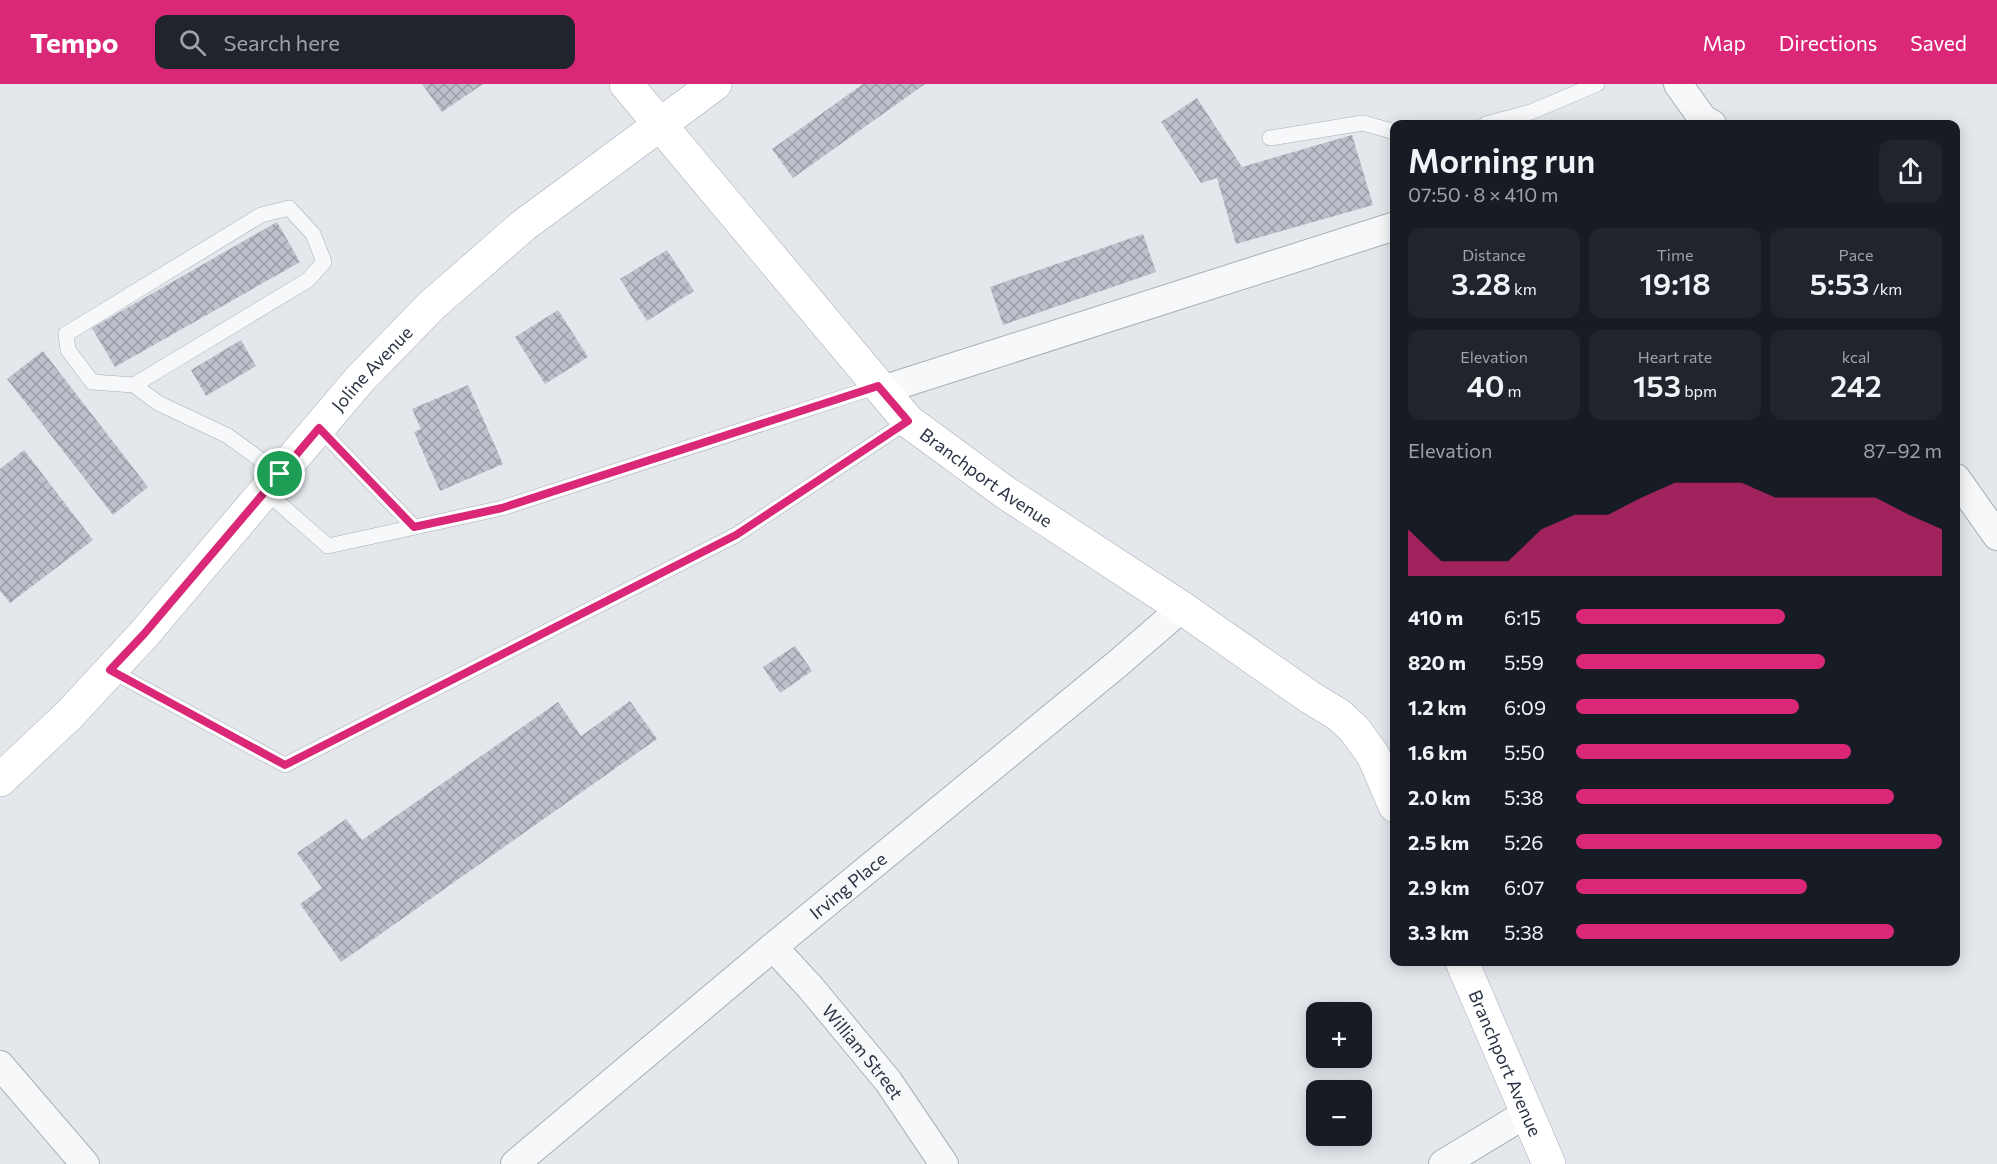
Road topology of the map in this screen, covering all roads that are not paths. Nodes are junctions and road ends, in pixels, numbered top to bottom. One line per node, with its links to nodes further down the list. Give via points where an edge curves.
1 (626, 84): 7 (street, Branchport Avenue)
2 (715, 84): 7 (street, Joline Avenue)
3 (1597, 84): 5 (lane, via 1532,112)
4 (1686, 87): 6 (street)
5 (1501, 120)
6 (1705, 120)
7 (660, 126): 12 (street, Branchport Avenue); 14 (street, Joline Avenue, via 524,225 432,305)
8 (1390, 131): 9 (lane, via 1363,123)
9 (1270, 138)
10 (1390, 228): 12 (street)
11 (134, 385): 11 (lane, via 92,382 68,350 66,334 261,215 289,208 313,234 324,262 308,279); 15 (lane, via 158,403 228,436)
12 (880, 388): 13 (street, Branchport Avenue); 17 (lane, via 502,508)
13 (908, 421): 19 (street, Branchport Avenue, via 1006,493); 20 (lane, via 736,535 285,765)
14 (319, 428): 15 (street, Joline Avenue); 17 (lane)
15 (272, 482): 17 (lane, via 328,546); 20 (street, Joline Avenue)
16 (1960, 484): 18 (street)
17 (414, 527)
18 (1997, 536)
19 (1182, 608): 22 (street, Branchport Avenue, via 1339,715 1373,755); 23 (street, Irving Place)
20 (110, 670): 21 (street, Joline Avenue)
21 (0, 780)
22 (1390, 794)
23 (773, 947): 28 (street, Irving Place); 29 (street, William Street, via 888,1081)
24 (1464, 966): 26 (street, Branchport Avenue)
25 (6, 1084): 27 (street)
26 (1527, 1113): 30 (street); 31 (street, Branchport Avenue)
27 (85, 1164)
28 (514, 1164)
29 (944, 1164)
30 (1443, 1164)
31 (1549, 1164)

